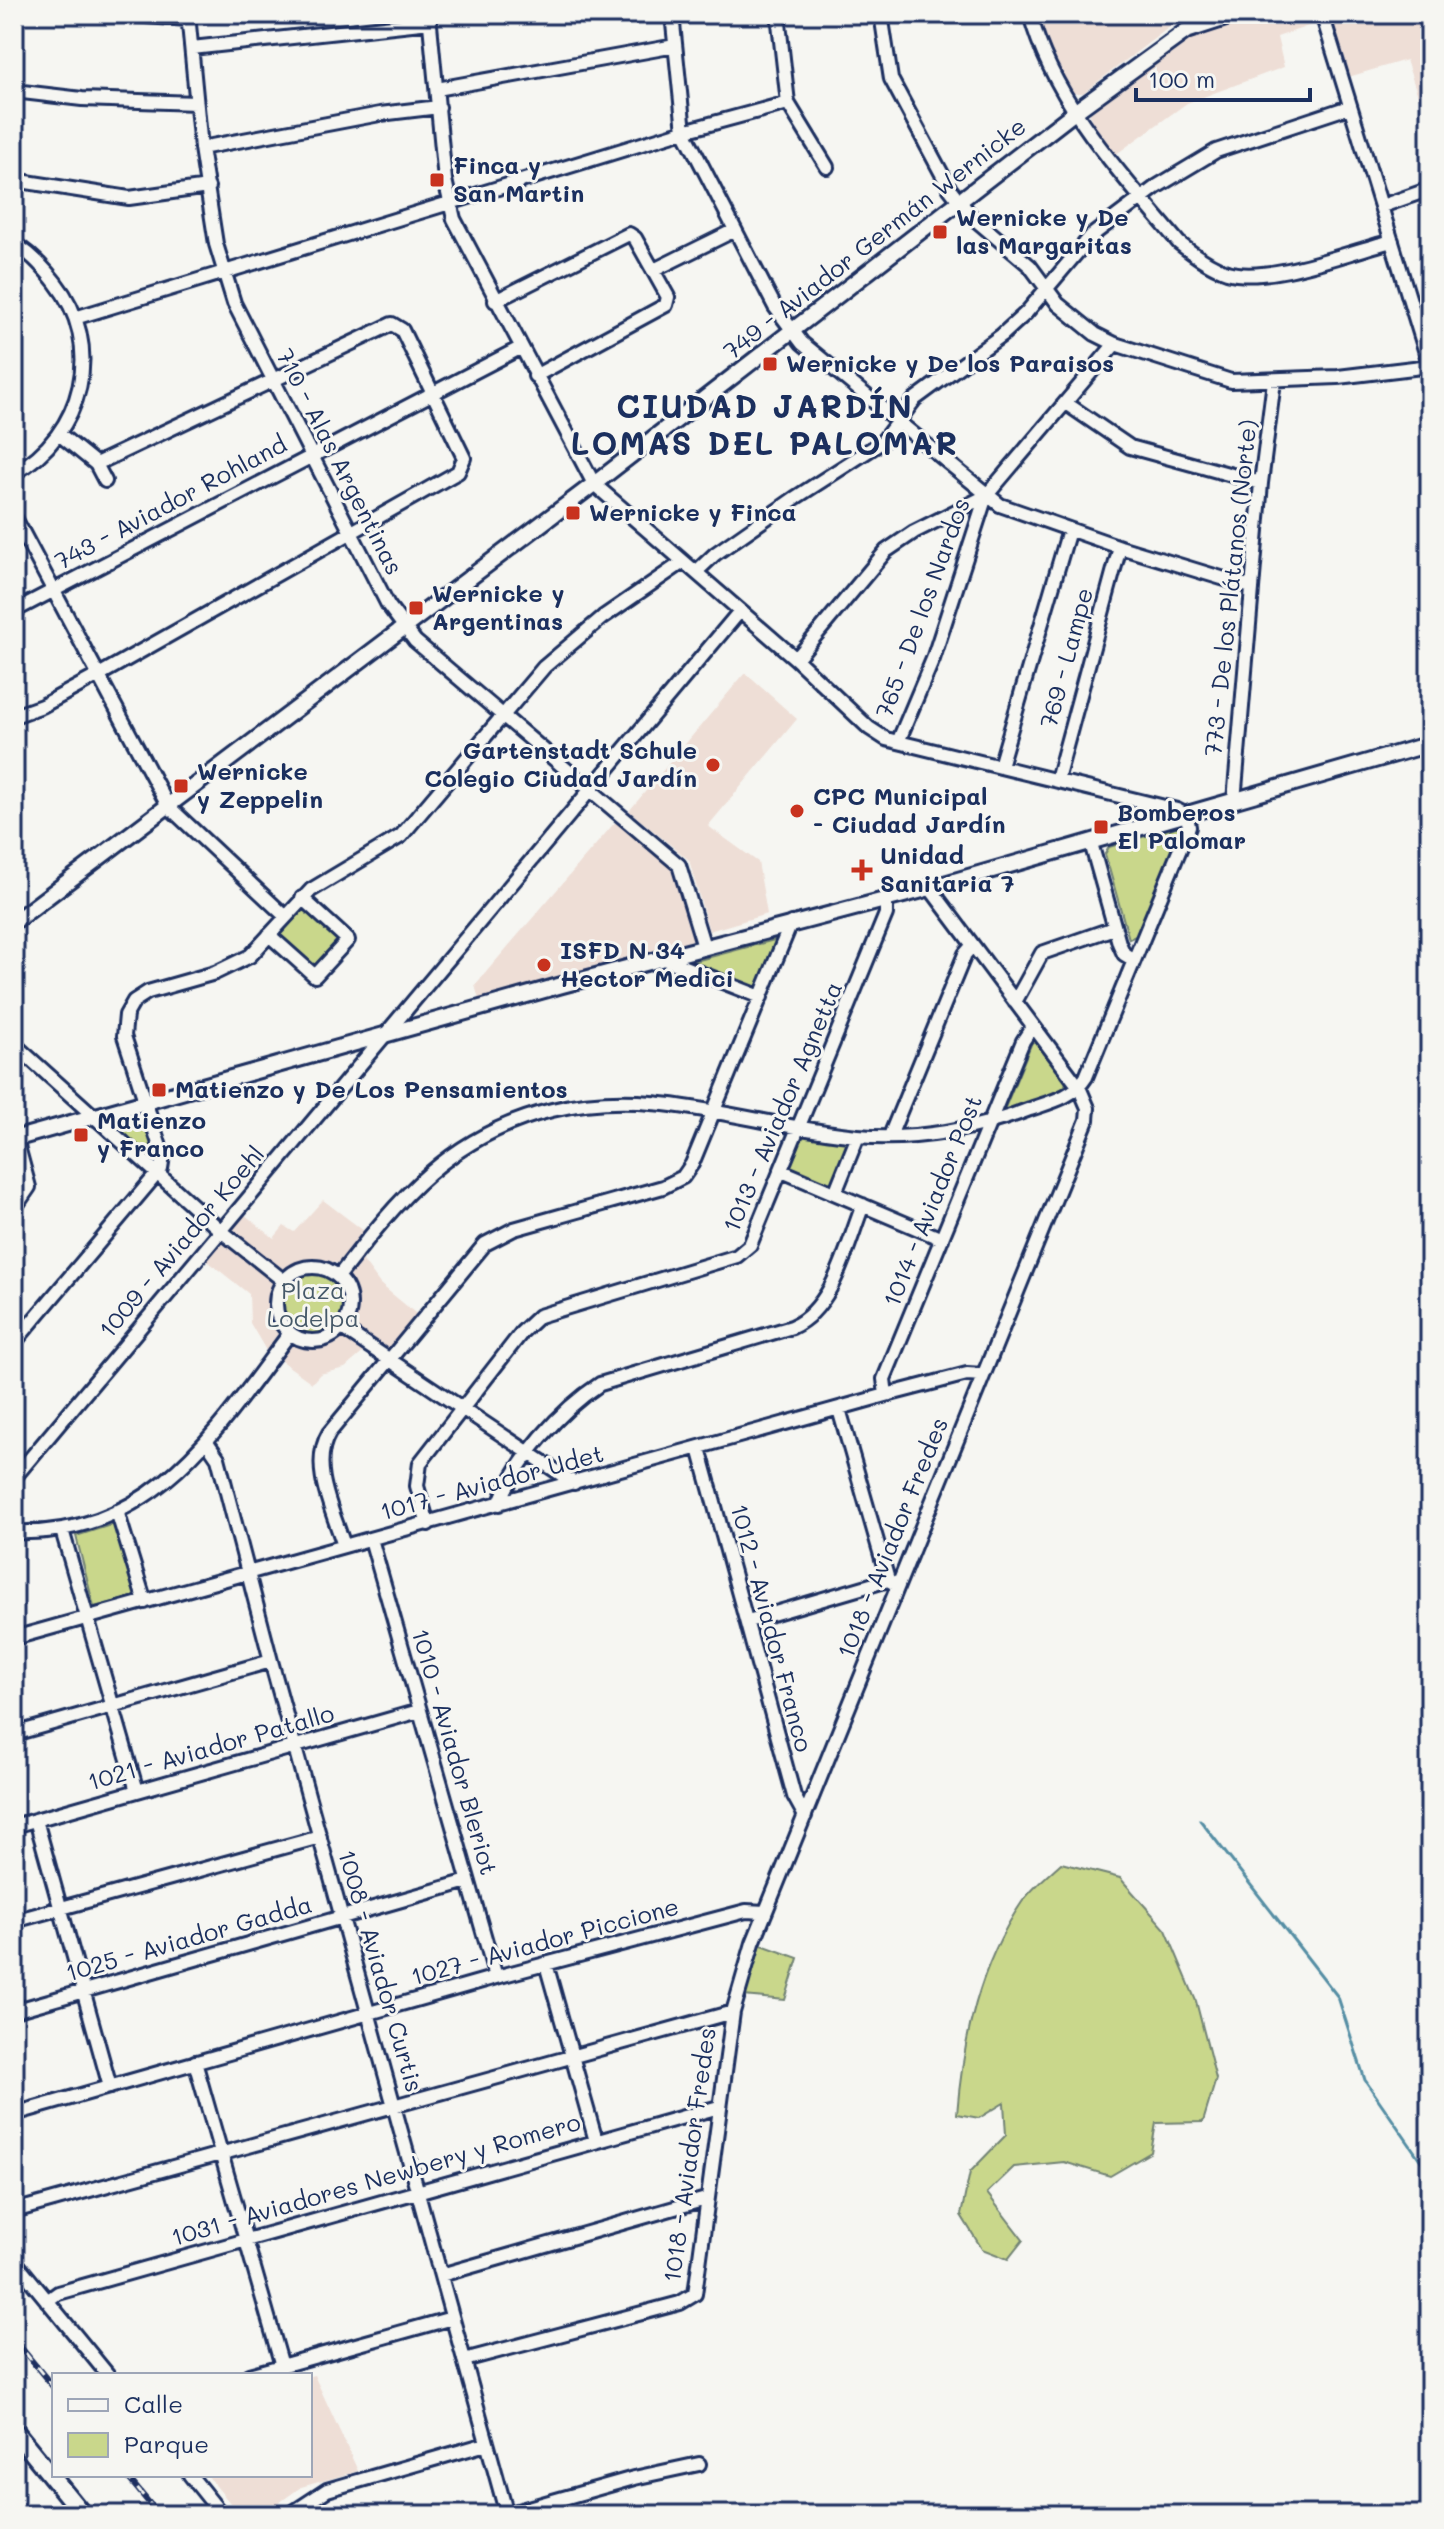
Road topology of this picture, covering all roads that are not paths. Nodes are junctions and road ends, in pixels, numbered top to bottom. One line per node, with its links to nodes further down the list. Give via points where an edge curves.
1 (117, 14): 9 (street)
2 (672, 14): 12 (street)
3 (778, 14): 17 (street)
4 (881, 14): 29 (street, via 891,79)
5 (1030, 14): 20 (street, via 1048,62)
6 (1181, 14): 11 (street)
7 (1238, 14): 11 (street, 749 - Aviador Germán Wernicke)
8 (1322, 14): 19 (street)
9 (188, 16): 13 (street, 710 - Alas Argentinas)
10 (429, 18): 13 (street); 14 (street)
11 (1186, 31): 20 (street, 749 - Aviador Germán Wernicke)
12 (675, 46): 14 (street); 21 (street)
13 (192, 48): 16 (street, 710 - Alas Argentinas)
14 (437, 89): 18 (street)
15 (14, 91): 16 (street)
16 (196, 103): 22 (street, 710 - Alas Argentinas)
17 (788, 103): 21 (street); 23 (street)
18 (439, 107): 22 (street); 28 (street)
19 (1349, 107): 27 (street, via 1216,151); 30 (street)
20 (1076, 111): 27 (street); 29 (street, 749 - Aviador Germán Wernicke)
21 (684, 131): 28 (street); 31 (street)
22 (201, 148): 25 (street, 710 - Alas Argentinas)
23 (827, 167)
24 (14, 180): 25 (street, via 129,198)
25 (208, 187): 35 (street, 710 - Alas Argentinas)
26 (1430, 189): 30 (street)
27 (1141, 198): 32 (street, via 1179,243 1228,272 1244,275); 36 (street, via 1091,236)
28 (450, 204): 35 (street); 37 (street)
29 (960, 204): 36 (street); 39 (street, 749 - Aviador Germán Wernicke)
30 (1382, 206): 32 (street)
31 (733, 231): 34 (street); 39 (street)
32 (1392, 241): 42 (street)
33 (14, 244): 38 (street, via 45,269)
34 (654, 270): 37 (street, via 631,235); 43 (street, via 667,303)
35 (223, 274): 38 (street); 44 (street, 710 - Alas Argentinas)
36 (1047, 287): 40 (street, via 1069,314); 48 (street, via 1002,335 922,392)
37 (495, 301): 41 (street)
38 (78, 317): 49 (street, via 82,374 74,409)
39 (793, 332): 48 (street); 55 (street, 749 - Aviador Germán Wernicke)
40 (1115, 344): 45 (street, via 1231,381); 47 (street, 765 - De los Nardos)
41 (520, 348): 43 (street); 46 (street, 743 - Aviador Rohland)
42 (1430, 366): 45 (street)
43 (535, 376): 55 (street)
44 (271, 380): 46 (street, via 396,324); 50 (street, 710 - Alas Argentinas); 51 (street)
45 (1274, 381): 54 (street, 773 - De los Plátanos (Norte))
46 (433, 391): 50 (street, 743 - Aviador Rohland); 58 (street, via 464,463 458,472)
47 (1067, 404): 54 (street, via 1130,447); 56 (street, 765 - De los Nardos)
48 (897, 421): 56 (street); 62 (street, via 882,442)
49 (59, 434): 51 (street); 52 (street)
50 (310, 455): 58 (street, 710 - Alas Argentinas); 64 (street, 743 - Aviador Rohland)
51 (96, 464): 53 (street)
52 (14, 473)
53 (105, 481)
54 (1261, 483): 63 (street, 773 - De los Plátanos (Norte))
55 (594, 484): 61 (street); 67 (street, 749 - Aviador Germán Wernicke)
56 (986, 496): 59 (street); 68 (street, via 886,551); 72 (street, 765 - De los Nardos, via 933,659)
57 (14, 516): 64 (street)
58 (350, 530): 67 (street, 710 - Alas Argentinas); 69 (street)
59 (1069, 530): 60 (street); 74 (street)
60 (1120, 547): 63 (street); 75 (street, 769 - Lampe)
61 (683, 562): 62 (street); 70 (street, via 583,632)
62 (696, 572): 66 (street)
63 (1251, 587): 77 (street, 773 - De los Plátanos (Norte))
64 (53, 591): 65 (street, 743 - Aviador Rohland); 69 (street)
65 (14, 611)
66 (740, 611): 68 (street); 76 (street, 1009 - Aviador Koehl)
67 (404, 629): 70 (street, 710 - Alas Argentinas); 78 (street, 749 - Aviador Germán Wernicke)
68 (796, 659): 72 (street, via 869,728)
69 (97, 676): 71 (street); 78 (street)
70 (501, 714): 76 (street, 710 - Alas Argentinas); 82 (street, via 410,828)
71 (14, 716)
72 (898, 742): 74 (street)
73 (1430, 744): 77 (street)
74 (1000, 766): 75 (street)
75 (1057, 780): 79 (street)
76 (590, 790): 90 (street, 710 - Alas Argentinas, via 679,865); 96 (street, 1009 - Aviador Koehl)
77 (1234, 801): 79 (street)
78 (168, 806): 84 (street); 85 (street, 749 - Aviador Germán Wernicke)
79 (1187, 815): 80 (street); 92 (street, via 1188,832)
80 (1091, 843): 81 (street); 87 (street)
81 (930, 888): 83 (street); 89 (street)
82 (302, 898): 84 (street); 88 (street, via 348,940 315,976)
83 (886, 900): 86 (street); 103 (street, 1013 - Aviador Agnetta, via 886,914)
84 (285, 916): 88 (street)
85 (14, 922)
86 (791, 923): 90 (street); 93 (street)
87 (1114, 928): 92 (street, via 1124,954); 94 (street, via 1042,953)
88 (269, 935): 99 (street, via 238,963 134,1001 124,1036)
89 (972, 946): 94 (street); 105 (street)
90 (704, 947): 91 (street)
91 (664, 959): 93 (street); 96 (street)
92 (1134, 960): 98 (street)
93 (761, 997): 100 (street)
94 (1015, 1002): 95 (street)
95 (1033, 1026): 98 (street); 102 (street, 1014 - Aviador Post)
96 (384, 1035): 99 (street); 112 (street, 1009 - Aviador Koehl)
97 (14, 1044): 101 (street)
98 (1079, 1087): 102 (street); 120 (street, 1018 - Aviador Fredes, via 1087,1120)
99 (145, 1101): 101 (street); 108 (street, via 163,1156)
100 (715, 1110): 103 (street); 114 (street, via 618,1100 551,1110 510,1125 456,1151 427,1173); 119 (street, via 692,1164 679,1180 514,1229 491,1241)
101 (94, 1116): 106 (street); 108 (street)
102 (989, 1124): 105 (street); 113 (street, 1014 - Aviador Post)
103 (801, 1126): 104 (street); 107 (street, 1013 - Aviador Agnetta)
104 (858, 1136): 105 (street); 109 (street)
105 (890, 1136)
106 (15, 1139): 111 (street, via 29,1187)
107 (782, 1171): 109 (street); 122 (street, 1013 - Aviador Agnetta, via 745,1252 539,1316)
108 (158, 1173): 112 (street); 118 (street)
109 (835, 1193): 110 (street)
110 (863, 1205): 113 (street); 126 (street, via 825,1295 807,1319 600,1384 574,1404)
111 (14, 1209)
112 (220, 1230): 115 (street); 127 (street, 1009 - Aviador Koehl)
113 (942, 1239): 121 (street, 1014 - Aviador Post, via 884,1379)
114 (338, 1277): 115 (street, via 315,1268); 116 (street, via 350,1307)
115 (284, 1281): 117 (street, via 278,1314)
116 (342, 1328): 117 (street, via 323,1340); 119 (street)
117 (290, 1333): 124 (street)
118 (14, 1343)
119 (388, 1360): 122 (street); 135 (street, via 329,1433 321,1452 321,1470)
120 (983, 1375): 121 (street, 1017 - Aviador Udet, via 967,1374); 137 (street, 1018 - Aviador Fredes)
121 (886, 1395): 123 (street, 1017 - Aviador Udet)
122 (461, 1407): 126 (street); 131 (street, 1013 - Aviador Agnetta, via 418,1470)
123 (839, 1409): 125 (street, 1017 - Aviador Udet); 137 (street)
124 (207, 1442): 130 (street, via 164,1484); 136 (street, 1008 - Aviador Curtis, via 218,1458)
125 (699, 1448): 128 (street, 1017 - Aviador Udet); 140 (street, 1012 - Aviador Franco)
126 (531, 1453): 128 (street); 129 (street)
127 (14, 1478)
128 (574, 1483): 129 (street, 1017 - Aviador Udet)
129 (499, 1504): 131 (street, 1017 - Aviador Udet)
130 (117, 1511): 132 (street); 138 (street)
131 (428, 1524): 134 (street, 1017 - Aviador Udet)
132 (62, 1530): 133 (street); 139 (street)
133 (14, 1532)
134 (371, 1539): 135 (street, 1017 - Aviador Udet); 144 (street, 1010 - Aviador Bleriot)
135 (344, 1546): 136 (street, 1017 - Aviador Udet)
136 (249, 1573): 138 (street, 1017 - Aviador Udet); 142 (street, 1008 - Aviador Curtis)
137 (892, 1583): 140 (street); 148 (street, 1018 - Aviador Fredes)
138 (145, 1602): 139 (street, 1017 - Aviador Udet)
139 (88, 1619): 141 (street, 1017 - Aviador Udet); 143 (street)
140 (748, 1621): 148 (street, 1012 - Aviador Franco, via 794,1796)
141 (14, 1638)
142 (271, 1661): 143 (street); 146 (street, 1008 - Aviador Curtis)
143 (113, 1705): 145 (street); 147 (street)
144 (419, 1711): 146 (street, 1021 - Aviador Patallo); 152 (street, 1010 - Aviador Bleriot)
145 (14, 1734)
146 (295, 1747): 147 (street, 1021 - Aviador Patallo); 151 (street, 1008 - Aviador Curtis)
147 (137, 1791): 149 (street, 1021 - Aviador Patallo)
148 (805, 1816): 154 (street, 1018 - Aviador Fredes)
149 (36, 1820): 150 (street, 1021 - Aviador Patallo); 153 (street)
150 (14, 1826)
151 (320, 1837): 153 (street); 155 (street, 1008 - Aviador Curtis)
152 (468, 1881): 155 (street, 1025 - Aviador Gadda); 158 (street, 1010 - Aviador Bleriot)
153 (60, 1909): 156 (street); 159 (street)
154 (765, 1912): 157 (street, 1027 - Aviador Piccione, via 746,1911); 161 (street, 1018 - Aviador Fredes)
155 (342, 1919): 159 (street, 1025 - Aviador Gadda); 162 (street, 1008 - Aviador Curtis)
156 (14, 1921)
157 (546, 1964): 158 (street, 1027 - Aviador Piccione); 163 (street)
158 (496, 1977): 162 (street, 1027 - Aviador Piccione)
159 (82, 1991): 160 (street, 1025 - Aviador Gadda); 165 (street)
160 (14, 2011)
161 (733, 2012): 163 (street); 167 (street, 1018 - Aviador Fredes)
162 (369, 2014): 164 (street, 1027 - Aviador Piccione); 166 (street, 1008 - Aviador Curtis)
163 (572, 2053): 166 (street); 169 (street)
164 (195, 2062): 165 (street, 1027 - Aviador Piccione); 170 (street)
165 (110, 2087): 168 (street, 1027 - Aviador Piccione)
166 (393, 2103): 170 (street); 171 (street, 1008 - Aviador Curtis)
167 (719, 2107): 169 (street, 1031 - Aviadores Newbery y Romero); 172 (street, 1018 - Aviador Fredes)
168 (14, 2114)
169 (596, 2141): 171 (street, 1031 - Aviadores Newbery y Romero)
170 (219, 2152): 173 (street); 174 (street)
171 (417, 2191): 174 (street, 1031 - Aviadores Newbery y Romero); 176 (street, 1008 - Aviador Curtis)
172 (706, 2199): 176 (street); 179 (street, 1018 - Aviador Fredes, via 691,2298)
173 (14, 2211)
174 (243, 2241): 177 (street, 1031 - Aviadores Newbery y Romero, via 58,2293); 180 (street)
175 (14, 2260): 177 (street)
176 (441, 2275): 178 (street, 1008 - Aviador Curtis)
177 (47, 2301): 181 (street)
178 (452, 2318): 179 (street, 1008 - Aviador Curtis); 180 (street)
179 (464, 2360): 184 (street, 1008 - Aviador Curtis)
180 (282, 2366): 182 (street)
181 (106, 2373)
182 (256, 2373)
183 (14, 2430): 186 (main road)
184 (486, 2444): 189 (street, 1008 - Aviador Curtis); 192 (street, via 327,2490)
185 (699, 2464): 189 (street)
186 (52, 2477)
187 (52, 2477): 190 (main road)
188 (192, 2477): 191 (street)
189 (507, 2514)
190 (83, 2515)
191 (222, 2515)
192 (289, 2515)

